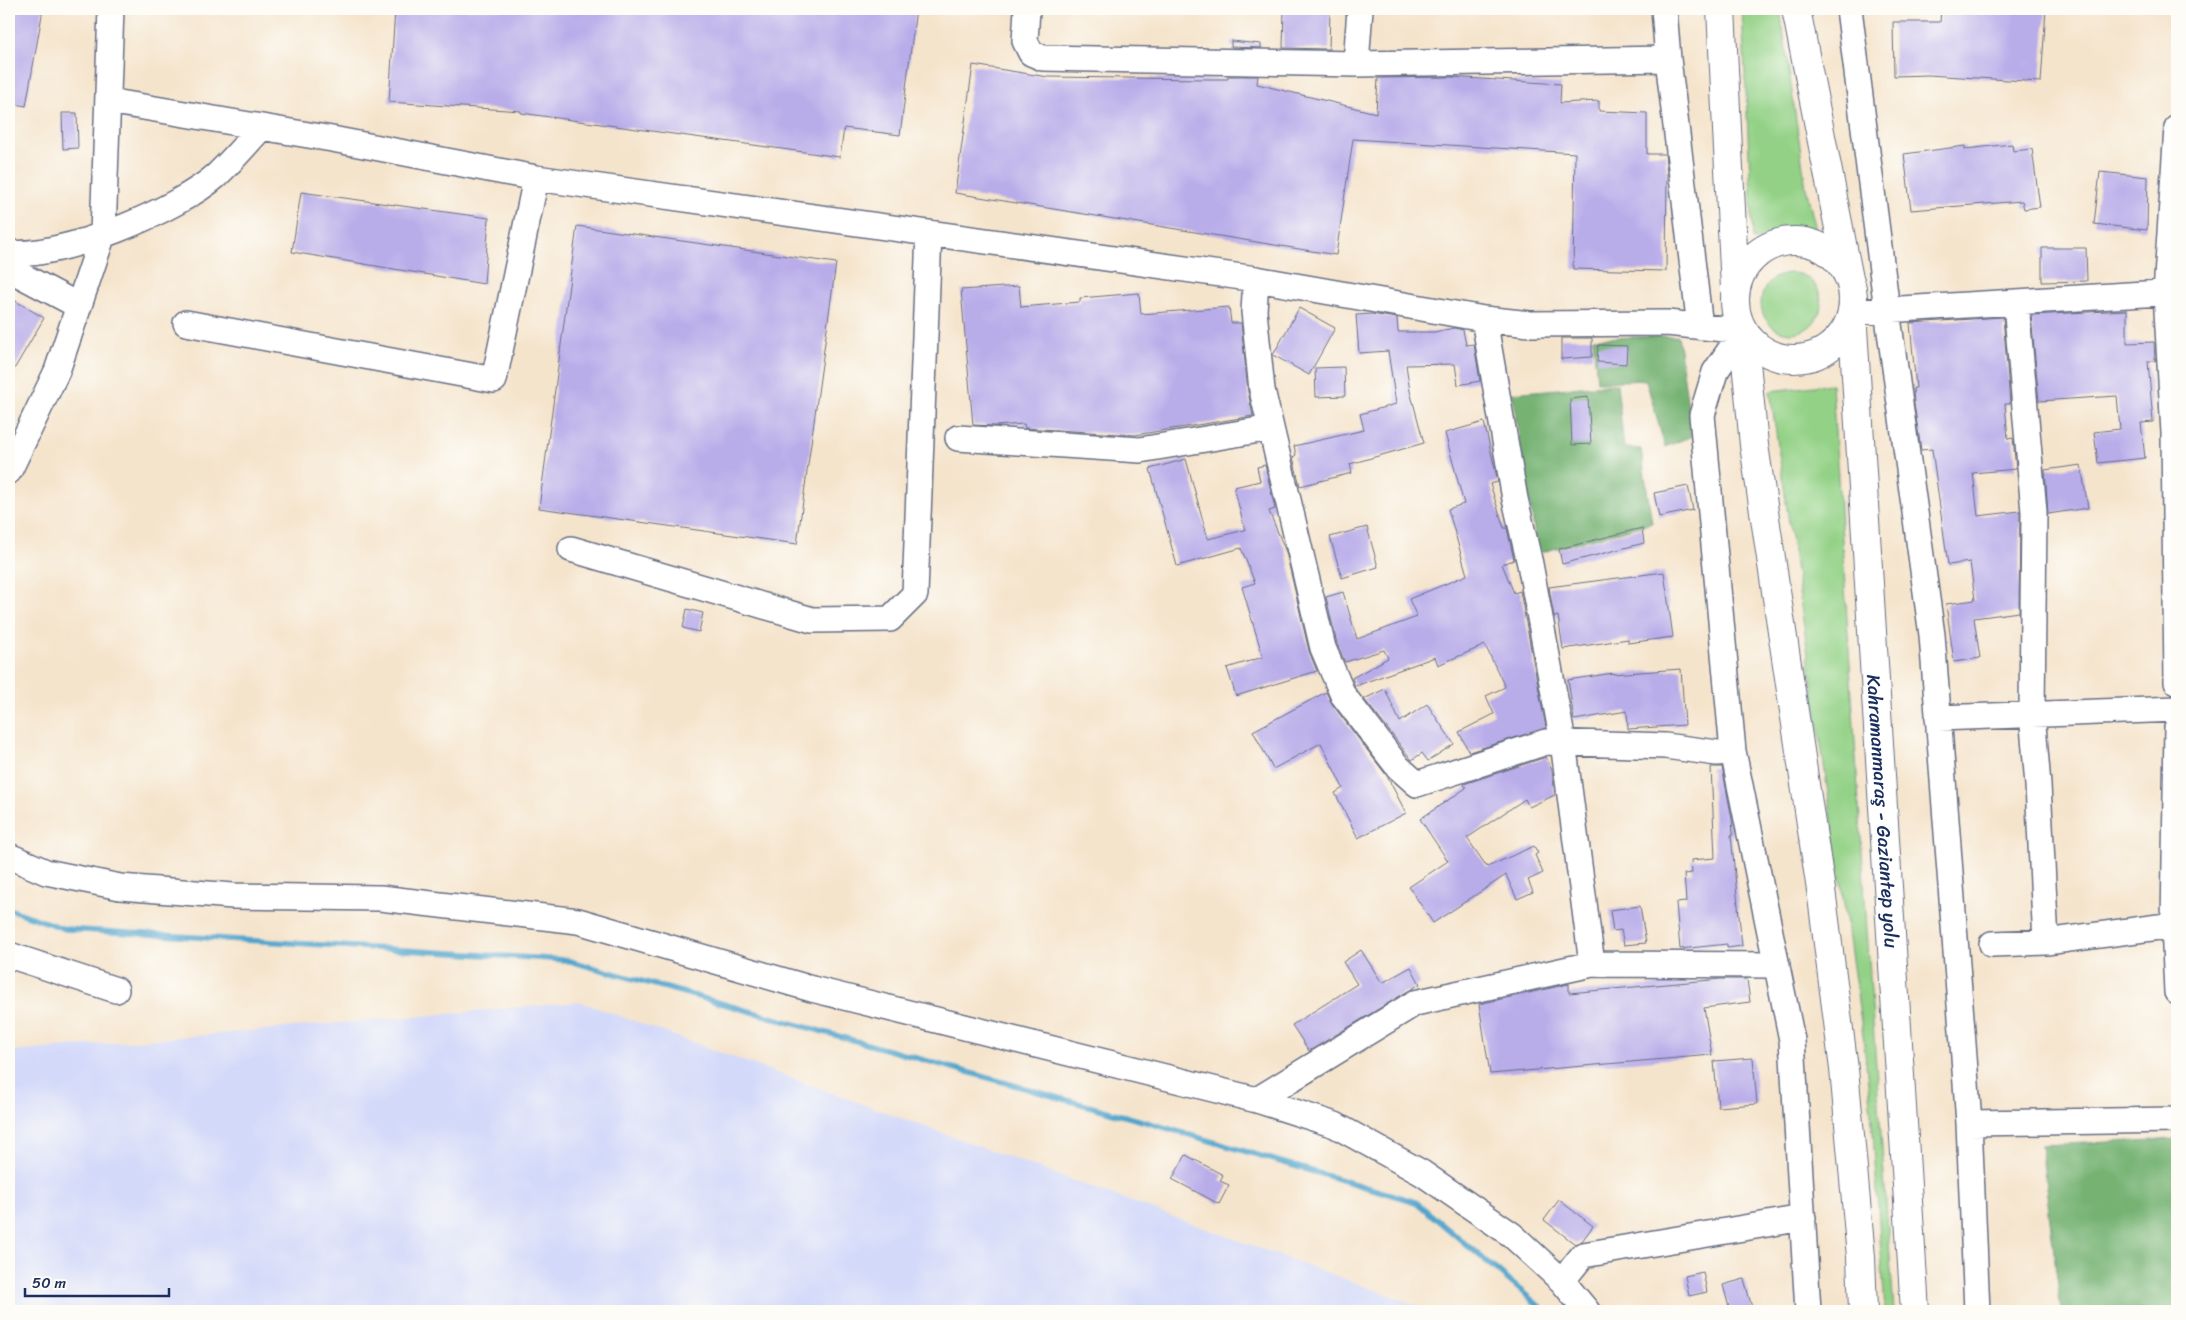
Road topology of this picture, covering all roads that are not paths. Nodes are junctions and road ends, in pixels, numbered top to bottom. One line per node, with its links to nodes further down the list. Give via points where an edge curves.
1 (111, 9): 10 (street)
2 (1027, 9): 9 (street, via 1025,41 1031,53 1043,58)
3 (1360, 9): 9 (street)
4 (1664, 9): 8 (street)
5 (1721, 9): 21 (highway)
6 (1796, 9): 18 (highway)
7 (1849, 9): 24 (street)
8 (1668, 59): 9 (street); 28 (street)
9 (1356, 64)
10 (108, 101): 11 (street); 15 (street)
11 (262, 127): 13 (street); 15 (street, via 217,175 197,190)
12 (2177, 128): 20 (street)
13 (536, 178): 14 (street); 27 (street, via 494,380)
14 (929, 233): 19 (street); 34 (street, via 915,594 890,618 812,620)
15 (104, 234): 16 (street, via 76,245 22,254); 23 (street)
16 (9, 252)
17 (9, 269): 23 (street)
18 (1848, 278): 21 (highway, via 1824,249 1805,242 1786,242 1767,248 1752,259 1740,275); 25 (highway, via 1853,295)
19 (1256, 279): 26 (street); 30 (street, via 1254,311 1262,390)
20 (2171, 292): 22 (street); 33 (street)
21 (1735, 293): 29 (highway, via 1736,312)
22 (2016, 302): 24 (street); 37 (street, via 2034,512)
23 (79, 306): 32 (street, via 57,372)
24 (1887, 310): 25 (street); 38 (street, via 1932,635)
25 (1852, 312): 29 (highway, via 1847,326 1832,345 1812,356 1796,359 1766,352); 59 (highway, Kahramanmaraş - Gaziantep yolu)
26 (1484, 319): 28 (street, via 1530,324 1667,323); 40 (street, via 1515,499)
27 (186, 322)
28 (1700, 326): 29 (street)
29 (1744, 331): 41 (street, via 1715,372 1702,415); 58 (highway, via 1754,445 1822,897 1844,1069 1862,1257)
30 (1271, 428): 31 (street, via 1140,450); 40 (street, via 1323,648 1343,695 1398,767 1417,784 1546,742)
31 (958, 438)
32 (9, 471)
33 (2176, 540): 35 (street)
34 (571, 549)
35 (2177, 682)
36 (2177, 709): 37 (street)
37 (2032, 713): 38 (street); 44 (street)
38 (1938, 718): 53 (street)
39 (2177, 728): 43 (street)
40 (1563, 742): 41 (street, via 1666,746 1717,753); 47 (street)
41 (1733, 750): 48 (street)
42 (9, 856): 51 (street, via 46,872 120,887 233,896 380,898 578,921 812,989)
43 (2174, 925): 44 (street); 50 (street)
44 (2046, 942): 45 (street)
45 (1992, 944)
46 (9, 955): 49 (street)
47 (1592, 964): 48 (street); 51 (street, via 1415,1003)
48 (1777, 965): 54 (street, via 1792,1040)
49 (116, 990)
50 (2177, 992)
51 (1257, 1100): 55 (street, via 1335,1125 1422,1173 1512,1235)
52 (2177, 1120): 53 (street)
53 (1969, 1122): 60 (street)
54 (1802, 1218): 55 (street, via 1583,1255); 57 (street)
55 (1562, 1281): 56 (street)
56 (1587, 1311)
57 (1808, 1311)
58 (1863, 1311)
59 (1915, 1311)
60 (1977, 1311)

